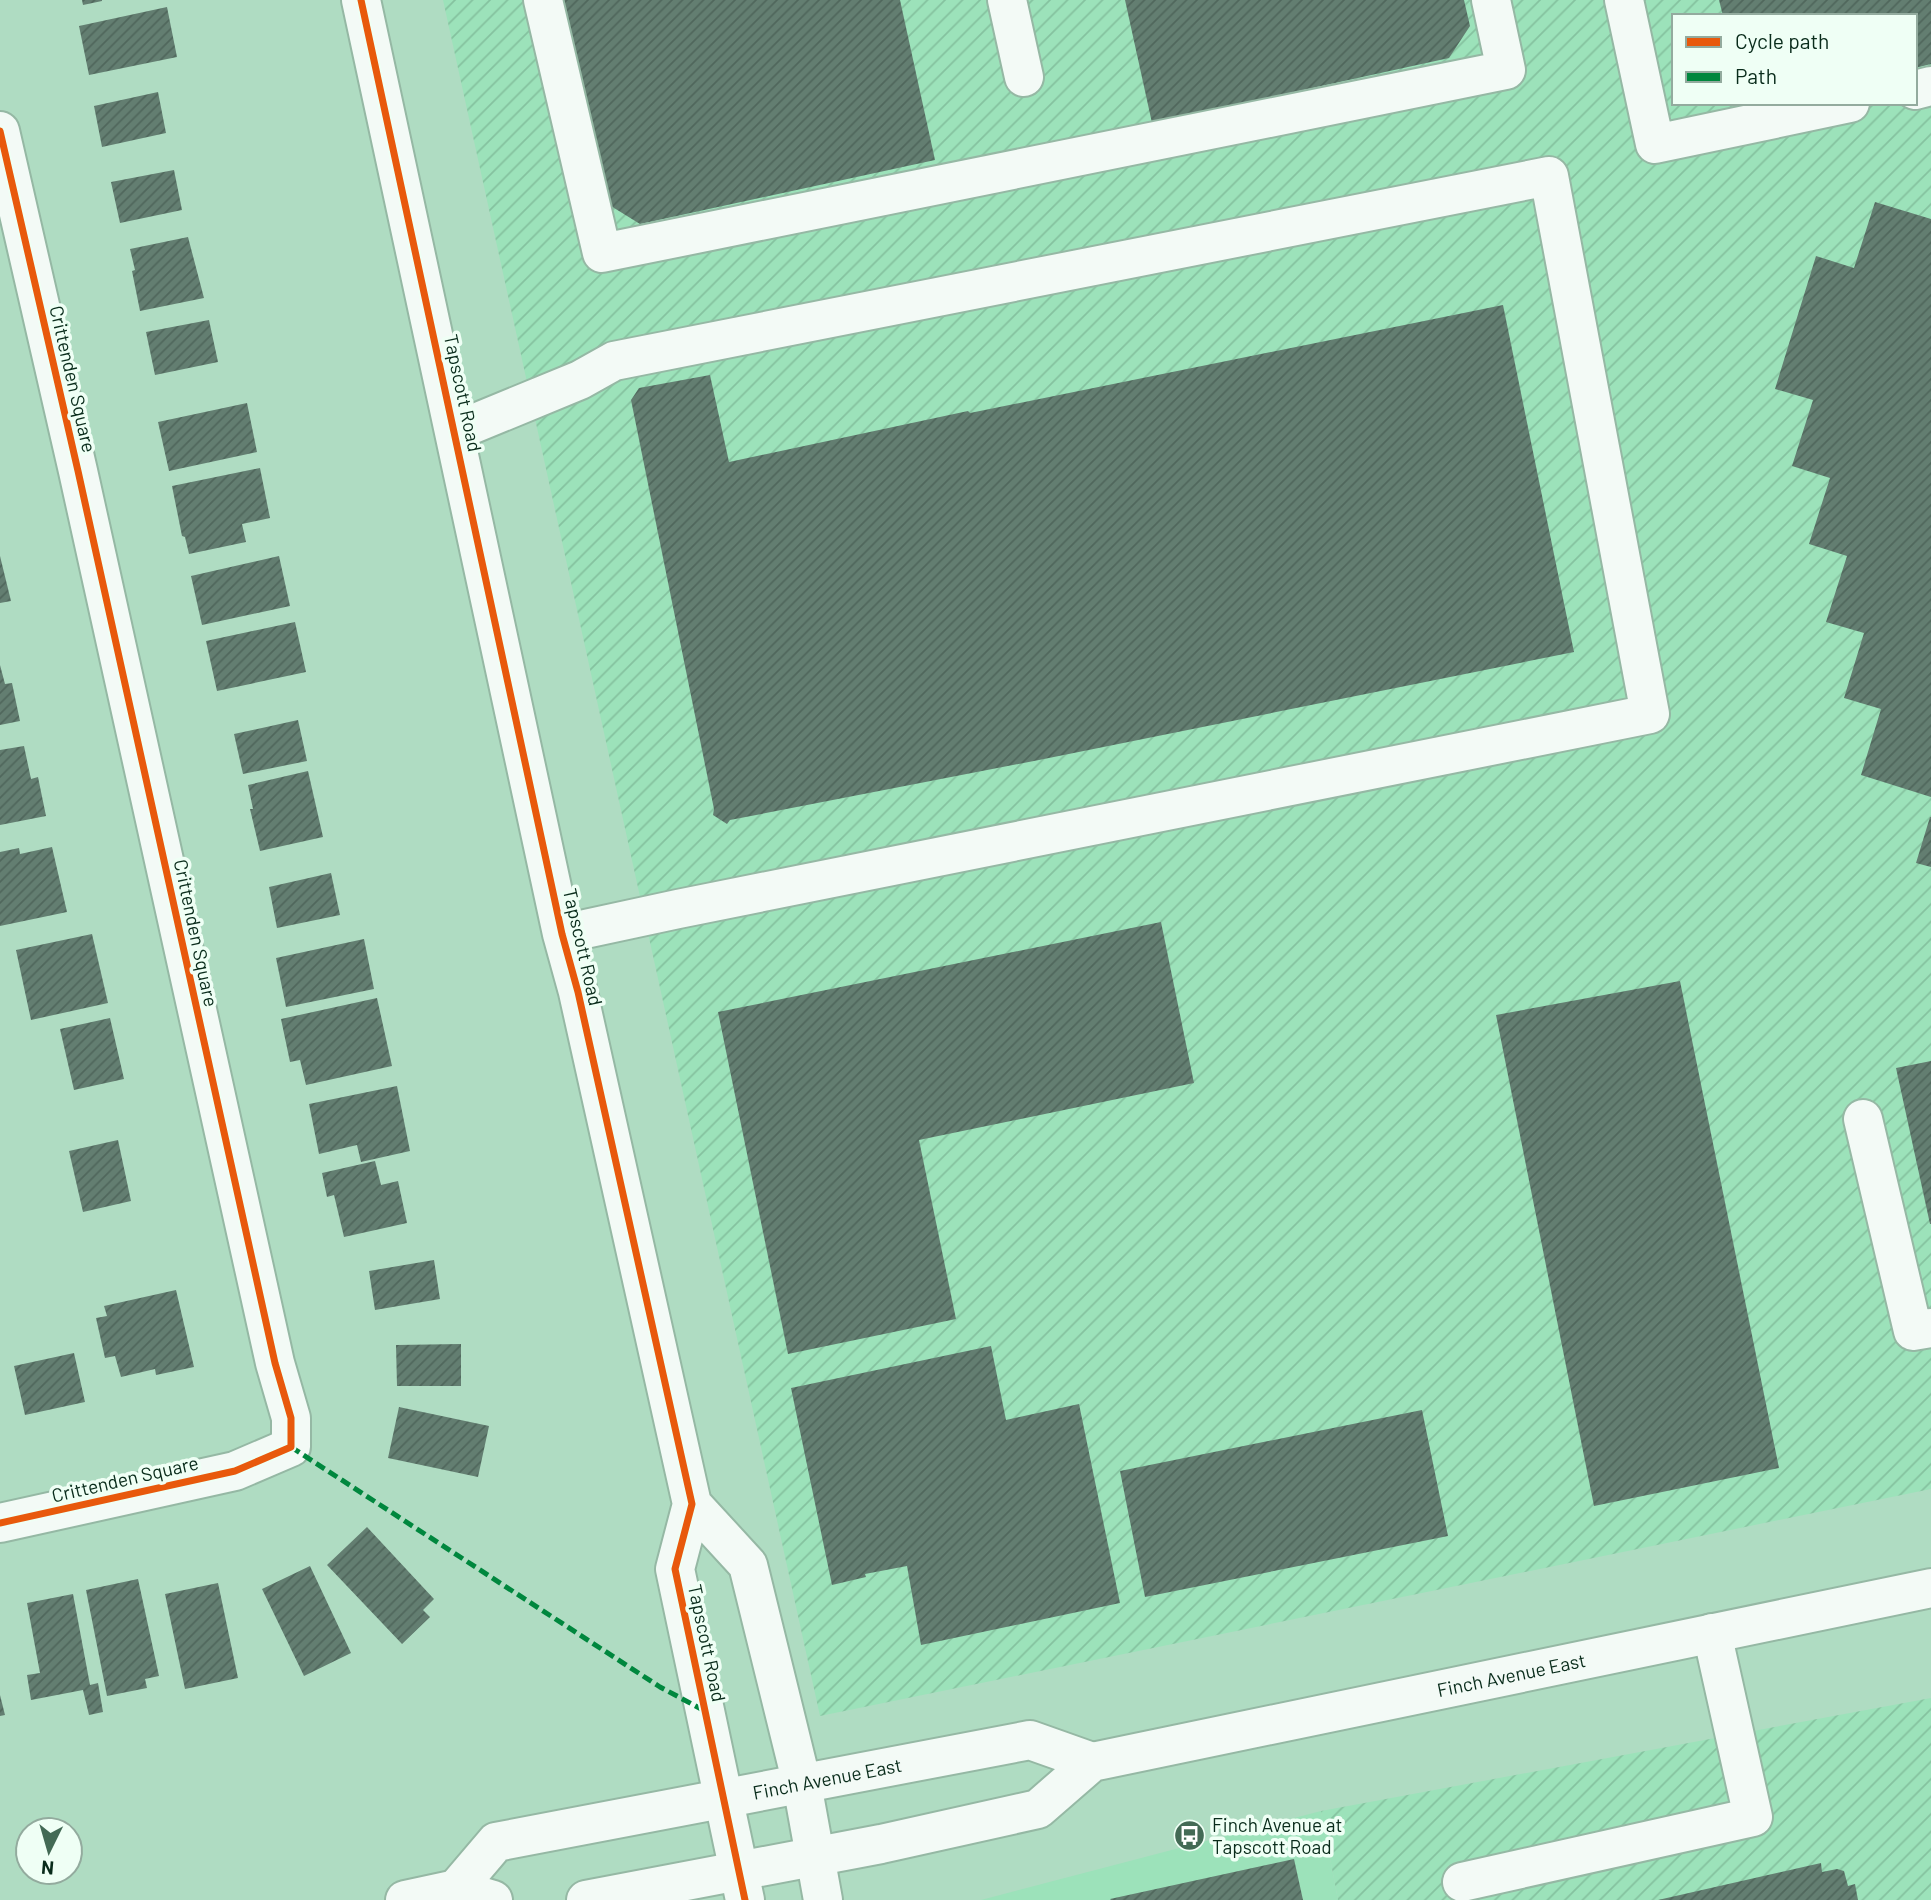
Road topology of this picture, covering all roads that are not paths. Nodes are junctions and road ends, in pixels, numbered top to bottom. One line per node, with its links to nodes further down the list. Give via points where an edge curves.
1 (361, 0): 9 (street, Tapscott Road)
2 (543, 0): 4 (street, via 602,254 1506,70)
3 (1007, 0): 6 (street)
4 (1491, 0)
5 (1624, 0): 7 (street, via 1655,144)
6 (1024, 77)
7 (1840, 105)
8 (0, 131): 14 (street, Crittenden Square, via 291,1418 291,1447 235,1471)
9 (456, 431): 10 (street, Tapscott Road); 10 (street, via 580,380 614,361 1549,176 1650,714)
10 (562, 934): 13 (street, Tapscott Road)
11 (1863, 1119): 12 (street, via 1913,1331)
12 (1931, 1328)
13 (692, 1504): 18 (street, via 748,1565); 19 (street, Tapscott Road, via 675,1569)
14 (0, 1523)
15 (1931, 1588): 16 (street, Finch Avenue East)
16 (1712, 1633): 17 (street, Finch Avenue East); 21 (street, via 1753,1817)
17 (1092, 1762): 18 (street, Finch Avenue East, via 1030,1741); 20 (street, Finch Avenue East, via 1038,1809)
18 (802, 1784): 19 (street, Finch Avenue East); 20 (street)
19 (724, 1799): 22 (street, Tapscott Road); 23 (street, Finch Avenue East, via 496,1842)
20 (814, 1856): 22 (street, Finch Avenue East); 27 (street)
21 (1462, 1882)
22 (742, 1885): 26 (street, Finch Avenue East)
23 (456, 1889): 24 (street); 25 (street)
24 (405, 1900)
25 (494, 1900)
26 (586, 1900)
27 (823, 1900)

